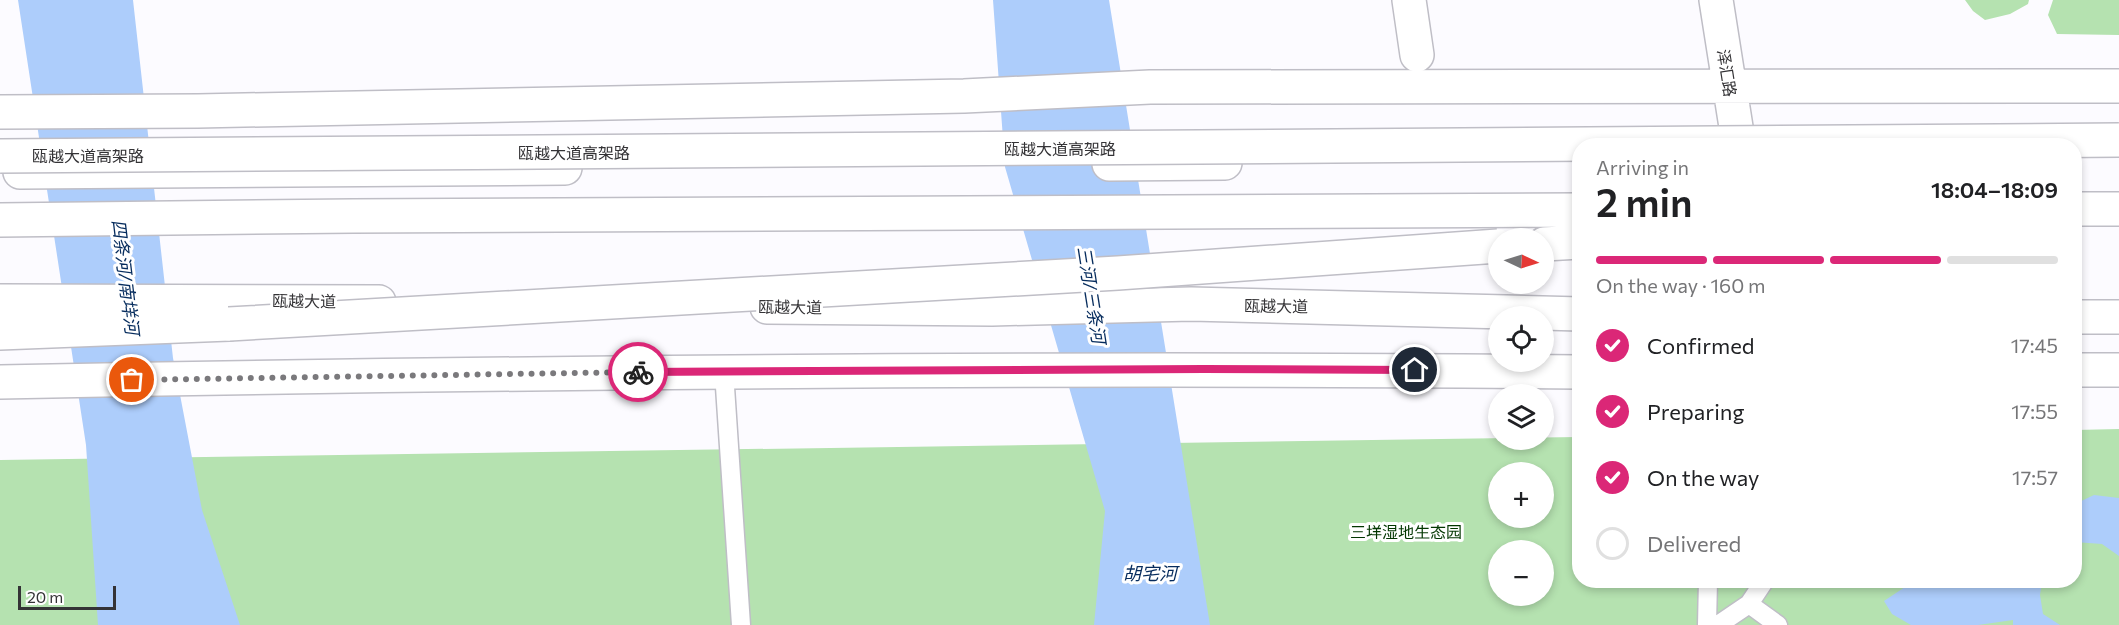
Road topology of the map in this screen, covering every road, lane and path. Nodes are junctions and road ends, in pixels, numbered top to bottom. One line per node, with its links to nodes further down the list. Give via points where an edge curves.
1 (1408, 0): 3 (main road)
2 (1716, 0): 5 (main road, 泽汇路)
3 (1417, 55)
4 (2119, 86): 5 (main road)
5 (1729, 87): 6 (main road, via 1150,87 964,96); 7 (main road, 泽汇路)
6 (1, 112)
7 (1738, 138)
8 (2082, 140): 9 (main road, 瓯越大道高架路, bridge)
9 (2119, 140)
10 (1572, 147): 14 (main road, 瓯越大道高架路, bridge)
11 (1572, 154): 14 (main road, via 1171,164 215,172)
12 (2082, 155): 13 (main road)
13 (2119, 155)
14 (7, 167)
15 (2082, 209): 16 (main road)
16 (2119, 209)
17 (1572, 210): 18 (main road)
18 (0, 220)
19 (1572, 242): 20 (main road)
20 (1554, 243)
21 (1488, 247): 26 (main road, bridge, via 1106,274 240,324)
22 (0, 301): 23 (main road, 瓯越大道, via 992,309 1191,304)
23 (1572, 314)
24 (2082, 317): 25 (main road)
25 (2119, 317)
26 (0, 333)
27 (2082, 370): 28 (main road)
28 (2119, 370)
29 (724, 372): 30 (main road); 31 (main road); 35 (lane)
30 (1572, 372)
31 (0, 382)
32 (1708, 588): 36 (lane)
33 (1760, 588): 34 (lane)
34 (1749, 604): 37 (lane); 38 (lane)
35 (741, 625)
36 (1707, 625)
37 (1718, 625)
38 (1778, 625)

